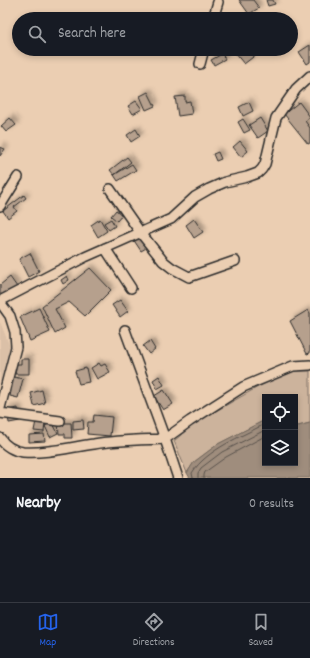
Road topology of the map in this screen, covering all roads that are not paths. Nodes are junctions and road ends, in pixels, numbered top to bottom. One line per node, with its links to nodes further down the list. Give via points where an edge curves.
1 (208, 0): 2 (street)
2 (218, 1): 3 (street)
3 (215, 12)
4 (202, 56): 5 (street)
5 (200, 64)
6 (310, 77): 10 (street, via 296,89 276,118 265,164 258,173 209,189 195,197 171,219)
7 (18, 177): 9 (street)
8 (110, 189): 10 (street)
9 (0, 206)
10 (140, 232): 11 (street); 12 (street, via 166,264 189,277)
11 (105, 248): 13 (street); 14 (street)
12 (235, 261)
13 (131, 288)
14 (0, 302): 17 (street, via 10,316 16,347)
15 (124, 330): 21 (street)
16 (310, 365): 21 (street, via 294,366 244,387)
17 (0, 408)
18 (0, 413): 19 (street)
19 (60, 421)
20 (0, 439): 21 (street, via 7,446 24,452 50,451 96,443)
21 (165, 439): 22 (street)
22 (178, 478)

